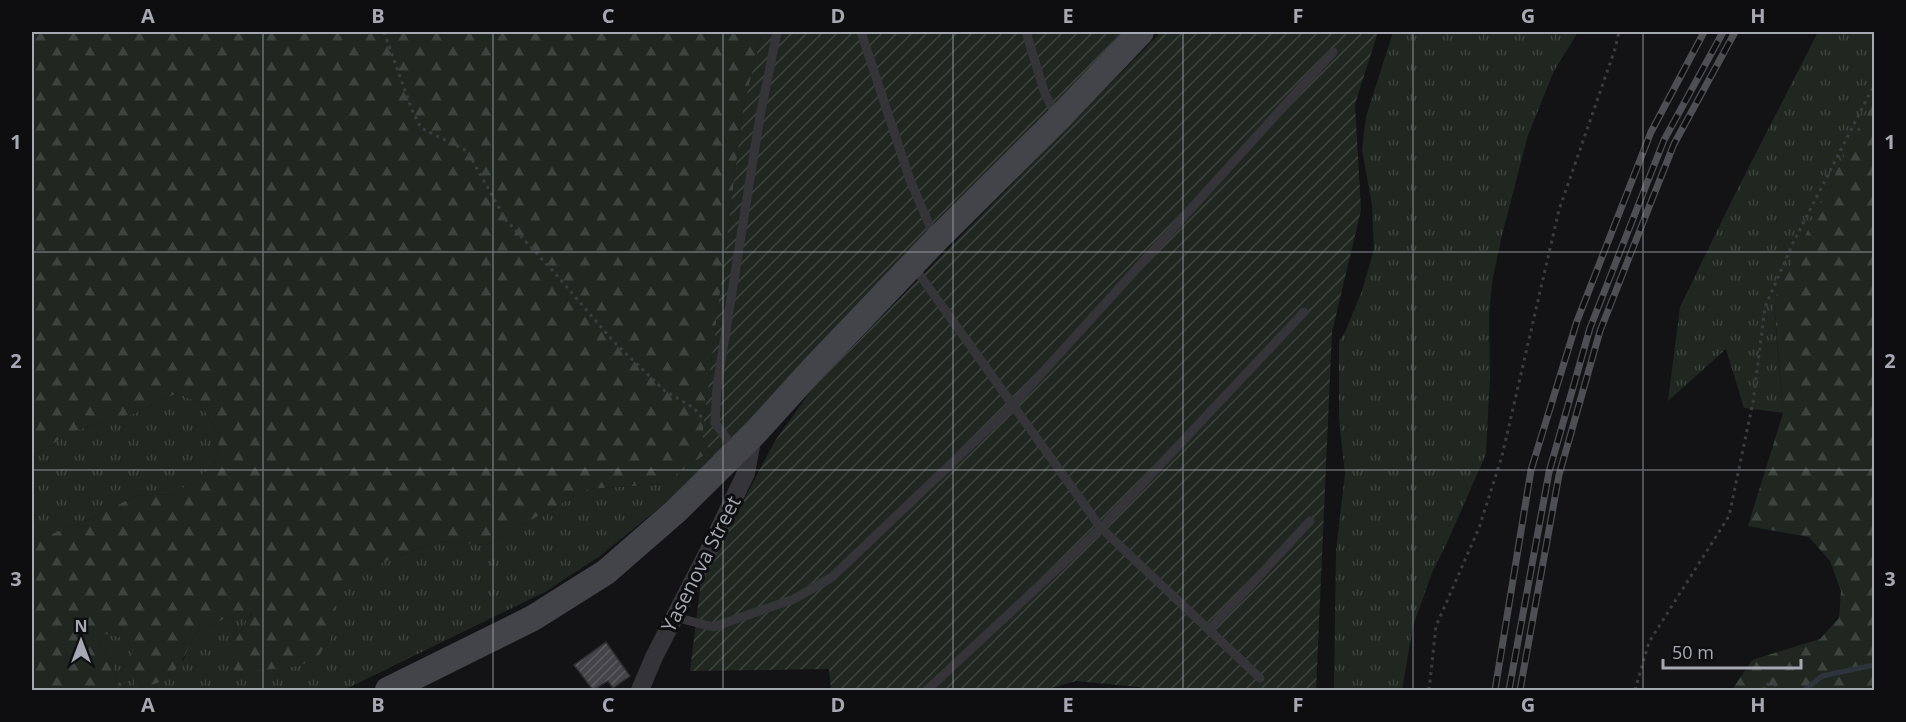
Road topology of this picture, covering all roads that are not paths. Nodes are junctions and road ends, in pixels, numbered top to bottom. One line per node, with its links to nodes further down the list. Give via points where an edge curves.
1 (777, 32): 11 (lane, via 717,387 715,423)
2 (861, 32): 7 (lane, via 910,180)
3 (1026, 32): 6 (lane, via 1045,94)
4 (1141, 32): 6 (street)
5 (1333, 52): 10 (lane)
6 (1058, 119): 7 (street)
7 (936, 240): 8 (street)
8 (913, 265): 10 (lane); 11 (street, via 812,370)
9 (1304, 312): 13 (lane)
10 (1013, 405): 13 (lane); 14 (lane, via 832,577 794,599 713,627)
11 (737, 440): 14 (street, Yasenova Street, via 746,473); 17 (street, via 676,511 606,572 533,618)
12 (1310, 521): 15 (lane)
13 (1101, 528): 15 (lane); 19 (lane)
14 (675, 617): 18 (street, Yasenova Street)
15 (1209, 630): 16 (lane)
16 (1260, 678)
17 (388, 690)
18 (640, 690)
19 (927, 690)

